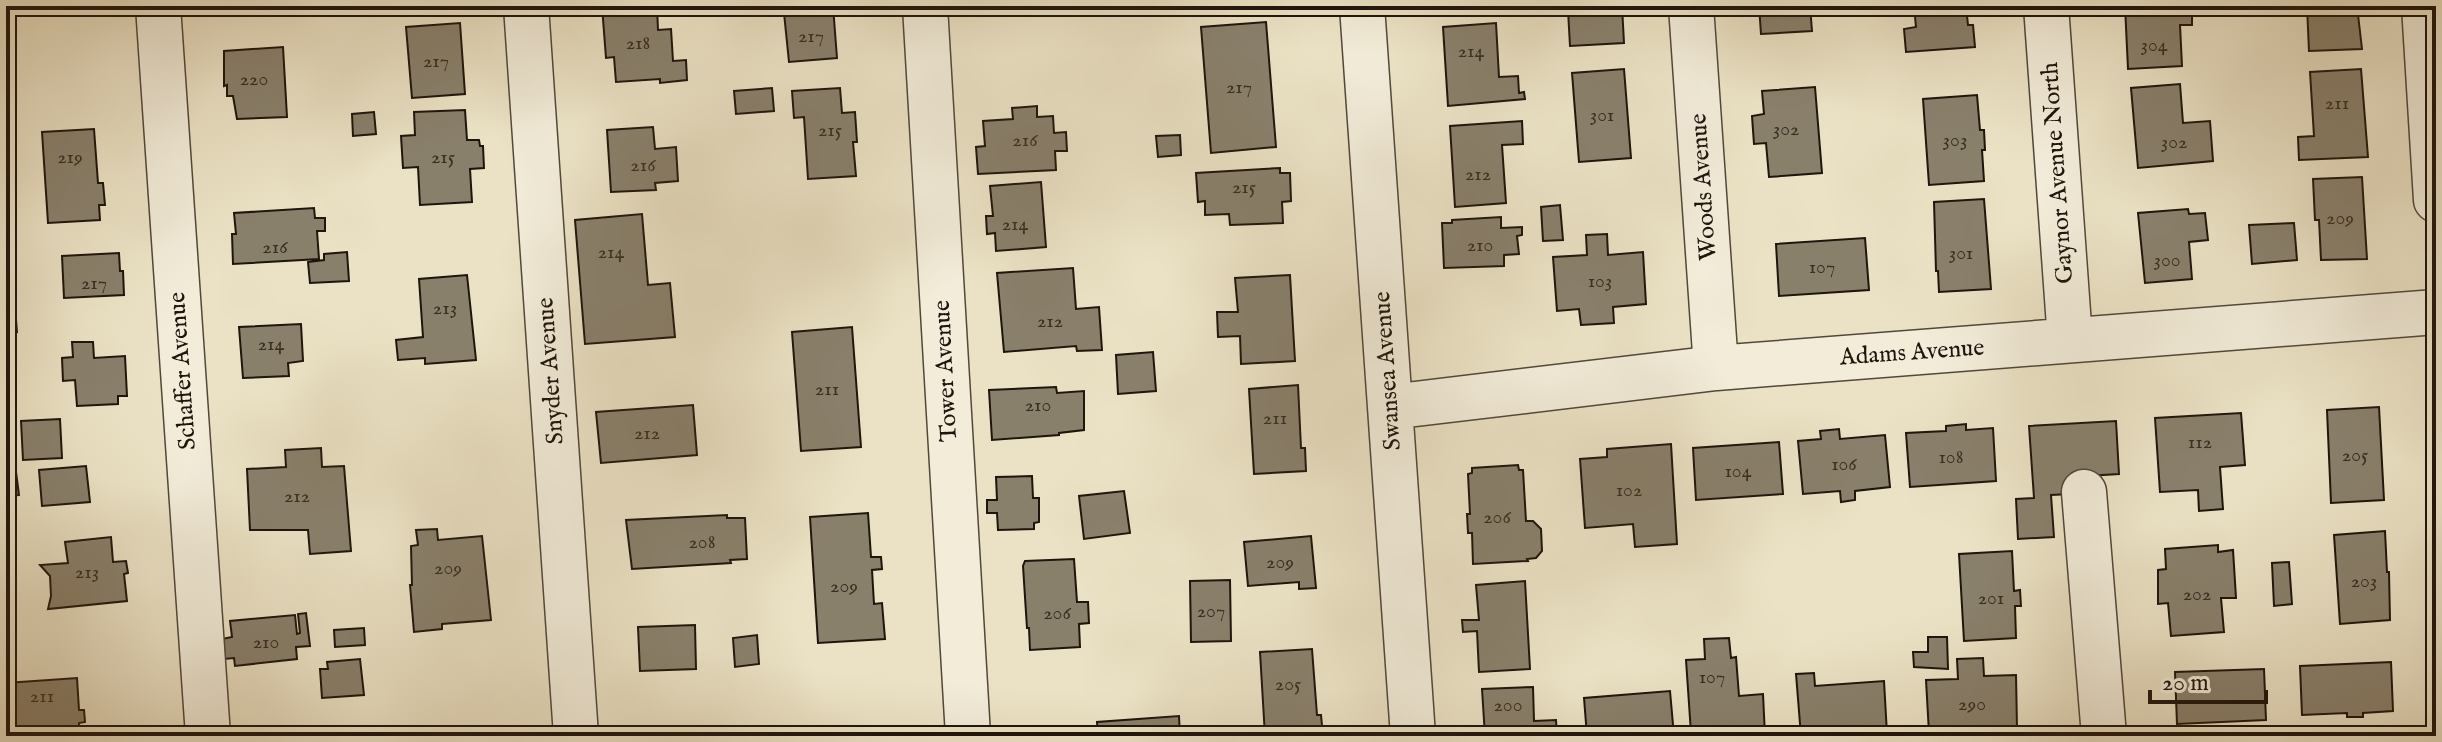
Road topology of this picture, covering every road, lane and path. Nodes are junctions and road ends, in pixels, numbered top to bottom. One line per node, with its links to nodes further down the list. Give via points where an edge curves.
1 (158, 6): 14 (street, Schaffer Avenue)
2 (526, 6): 15 (street, Snyder Avenue)
3 (925, 6): 16 (street, Tower Avenue)
4 (1362, 6): 12 (street, Swansea Avenue)
5 (1691, 6): 11 (street, Woods Avenue)
6 (2046, 6): 10 (street, Gaynor Avenue North)
7 (2424, 6): 8 (street)
8 (2436, 200)
9 (2436, 312): 10 (street, Adams Avenue)
10 (2070, 340): 11 (street, Adams Avenue)
11 (1716, 368): 12 (street, Adams Avenue)
12 (1390, 407): 17 (street, Swansea Avenue)
13 (2084, 492): 18 (street)
14 (208, 736)
15 (576, 736)
16 (968, 736)
17 (1413, 736)
18 (2104, 736)

